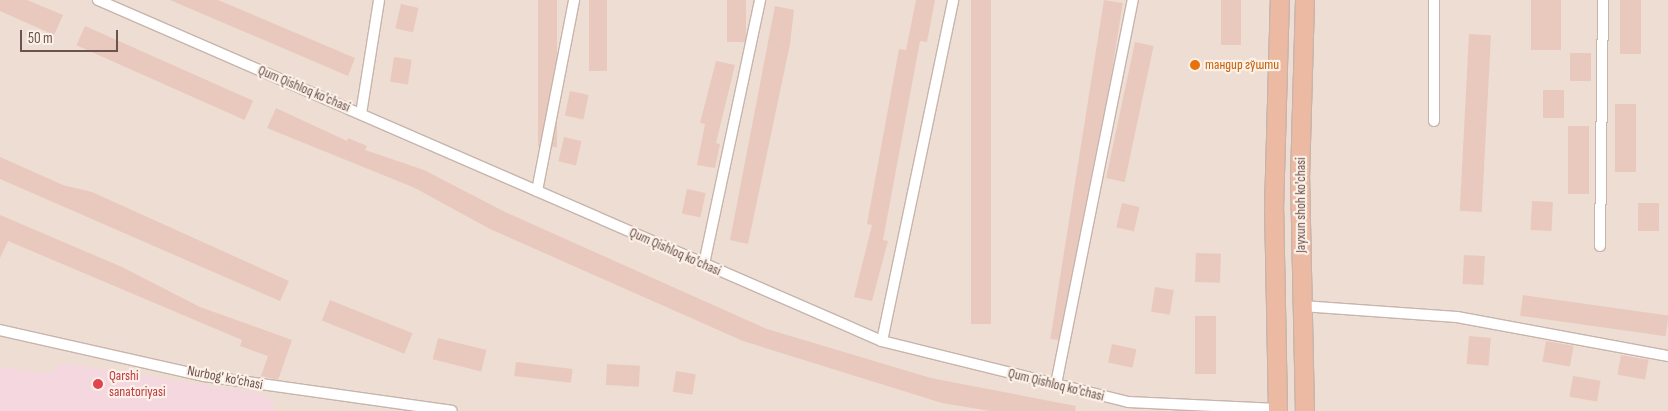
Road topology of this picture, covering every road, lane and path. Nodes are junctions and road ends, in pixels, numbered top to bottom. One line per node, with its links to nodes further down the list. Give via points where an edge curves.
1 (98, 0): 11 (street, Qum Qishloq ko'chasi)
2 (379, 0): 11 (street)
3 (574, 0): 13 (street)
4 (760, 0): 15 (street)
5 (953, 0): 18 (street)
6 (1132, 0): 20 (street)
7 (1280, 0): 21 (highway, Jayxun shoh ko'chasi, via 1274,210)
8 (1305, 0): 16 (highway, Jayxun shoh ko'chasi)
9 (1434, 0): 12 (street)
10 (1603, 0): 14 (street)
11 (361, 114): 13 (street, Qum Qishloq ko'chasi)
12 (1434, 121)
13 (537, 191): 15 (street, Qum Qishloq ko'chasi)
14 (1600, 246)
15 (704, 264): 18 (street, Qum Qishloq ko'chasi)
16 (1302, 306): 19 (street, via 1457,317); 23 (highway, Jayxun shoh ko'chasi)
17 (0, 330): 22 (street, Nurbog' ko'chasi, via 204,376)
18 (882, 341): 20 (street, Qum Qishloq ko'chasi)
19 (1668, 356)
20 (1056, 384): 21 (street, Qum Qishloq ko'chasi, via 1128,402)
21 (1278, 410)
22 (452, 411)
23 (1305, 411)

